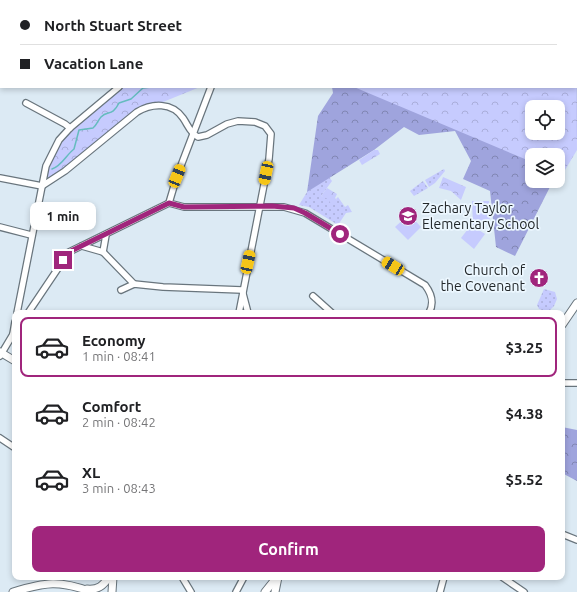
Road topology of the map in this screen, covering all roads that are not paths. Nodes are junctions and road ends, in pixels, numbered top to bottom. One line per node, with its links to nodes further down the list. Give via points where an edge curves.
1 (117, 88): 4 (street)
2 (211, 88): 5 (street)
3 (26, 103): 4 (street)
4 (70, 128): 7 (street, via 59,140 46,166)
5 (193, 135): 7 (street, via 178,112 167,106 150,106 137,112 65,171); 8 (street); 9 (street, via 203,137 219,127 238,121 255,122 265,126 271,134 272,143)
6 (0, 178): 7 (street)
7 (42, 186): 11 (street)
8 (169, 203): 9 (street, via 184,207); 12 (street)
9 (259, 207): 17 (street); 25 (street, via 284,207 305,213 424,285 431,295)
10 (0, 227): 11 (street)
11 (31, 235): 20 (street)
12 (106, 235): 13 (street); 14 (street)
13 (82, 246): 14 (street); 21 (street, via 69,252)
14 (103, 252): 15 (street)
15 (134, 284): 16 (street); 17 (street)
16 (121, 290)
17 (242, 290): 22 (street); 23 (street)
18 (313, 296): 24 (street)
19 (577, 303): 26 (main road)
20 (18, 310)
21 (30, 310)
22 (239, 310)
23 (247, 310)
24 (329, 310)
25 (430, 310)
26 (565, 321)
27 (12, 335): 28 (street)
28 (1, 354): 29 (main road)
29 (12, 360)
30 (565, 383): 31 (street)
31 (577, 383)
32 (0, 438): 33 (street)
33 (12, 446)
34 (565, 535): 35 (street)
35 (577, 540)
36 (107, 580): 44 (main road, via 104,585 93,590)
37 (113, 580): 47 (main road)
38 (184, 580): 48 (street)
39 (242, 580): 49 (street)
40 (275, 580): 50 (main road)
41 (277, 580): 52 (main road)
42 (443, 580): 53 (street)
43 (506, 580): 54 (street)
44 (80, 588): 45 (main road, via 51,583); 46 (main road)
45 (13, 592)
46 (92, 592)
47 (112, 592)
48 (191, 592)
49 (236, 592)
50 (265, 592): 51 (main road)
51 (272, 592)
52 (275, 592)
53 (440, 592)
54 (524, 592)

